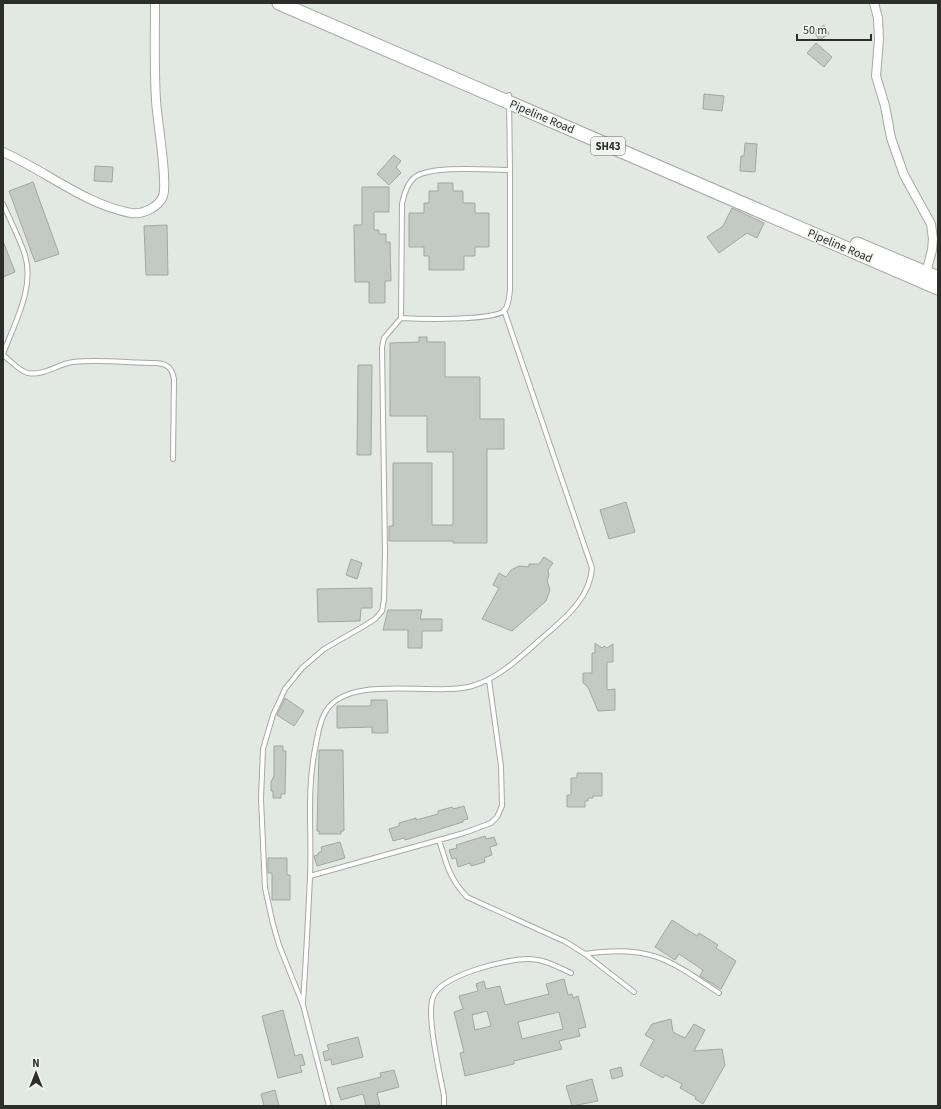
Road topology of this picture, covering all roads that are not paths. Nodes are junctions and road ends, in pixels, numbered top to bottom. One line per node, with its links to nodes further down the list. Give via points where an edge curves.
1 (154, 3): 7 (street, via 156,99 164,178 164,195 160,203 147,211 133,213 114,209 82,196 44,172)
2 (279, 3): 5 (main road, Pipeline Road / SH43)
3 (297, 3): 5 (main road, Pipeline Road / SH43)
4 (874, 3): 10 (street, via 879,39 876,76 891,138 904,175 931,224 934,239)
5 (392, 48): 6 (main road, Pipeline Road / SH43)
6 (509, 98): 8 (lane); 10 (main road, Pipeline Road / SH43); 11 (main road, Pipeline Road / SH43)
7 (3, 152)
8 (510, 170): 12 (lane, via 510,290); 13 (lane, via 436,170 415,178 404,192)
9 (3, 204): 14 (lane, via 25,255 28,285)
10 (932, 276)
11 (938, 288)
12 (504, 310): 13 (lane, via 497,314 474,317); 16 (lane, via 592,568 586,592 576,605 536,643)
13 (401, 318): 23 (lane, via 384,338 382,347 385,552 382,610 375,619 324,650 302,668 285,689 263,749 261,799 265,888 277,938)
14 (3, 355): 15 (lane, via 26,372 32,373 40,373 71,362 85,361 168,366 174,379)
15 (173, 459)
16 (489, 680): 17 (lane, via 501,766 502,806 491,823); 18 (lane, via 470,687 357,691 338,698 326,711 319,726 309,789)
17 (439, 840): 18 (lane); 19 (lane, via 449,872 455,884 467,897 566,942)
18 (310, 876): 23 (lane)
19 (585, 954): 21 (lane); 22 (lane, via 622,950 661,957)
20 (571, 973): 25 (lane, via 548,962 529,959 507,961 471,972 439,988 430,1008)
21 (634, 992)
22 (719, 993)
23 (303, 1005): 24 (lane)
24 (329, 1106)
25 (444, 1106)

